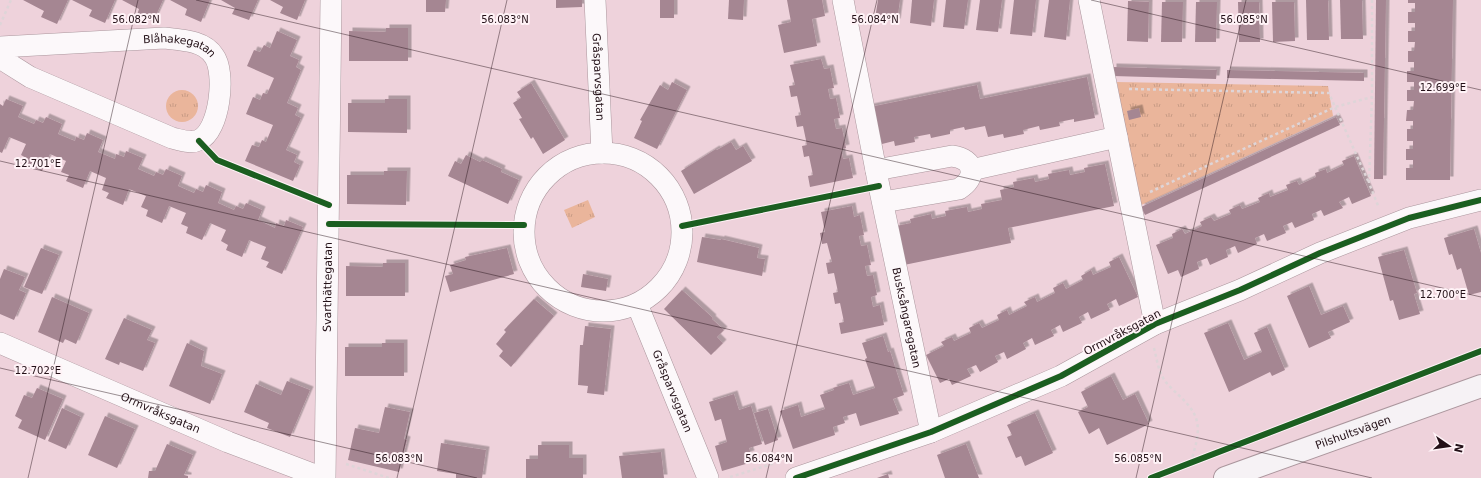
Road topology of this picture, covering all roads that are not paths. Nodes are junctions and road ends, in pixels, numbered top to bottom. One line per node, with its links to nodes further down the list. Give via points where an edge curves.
1 (331, 0): 18 (street, Svarthättegatan)
2 (594, 0): 8 (street, Gråsparvsgatan)
3 (843, 0): 9 (street, Busksångaregatan)
4 (1089, 0): 7 (street)
5 (0, 47): 6 (street, Blåhakegatan, via 157,38 184,40 202,45 214,55 219,65 219,104 206,136 198,141 187,142 172,138 30,77)
6 (0, 58)
7 (1117, 137): 10 (street); 14 (street)
8 (602, 153): 13 (street, via 622,155 641,162 669,189 678,207 682,240 675,266 659,288); 13 (street, via 570,160 544,180 528,209 524,225 525,242 536,273 558,297 588,310 622,309)
9 (876, 170): 10 (street, via 952,156 964,160); 12 (street, Busksångaregatan)
10 (972, 170): 12 (street, via 968,182 959,189)
11 (1481, 200): 14 (street, Ormvråksgatan, via 1403,221 1320,253 1240,290)
12 (883, 202): 17 (street, Busksångaregatan)
13 (637, 304): 19 (street, Gråsparvsgatan)
14 (1155, 324): 17 (street, Ormvråksgatan, via 1061,376)
15 (0, 343): 18 (street, Ormvråksgatan, via 228,442)
16 (1481, 386): 21 (street, Pilshultsvägen)
17 (931, 432): 20 (street, Ormvråksgatan)
18 (324, 478)
19 (708, 478)
20 (796, 478)
21 (1225, 478)

